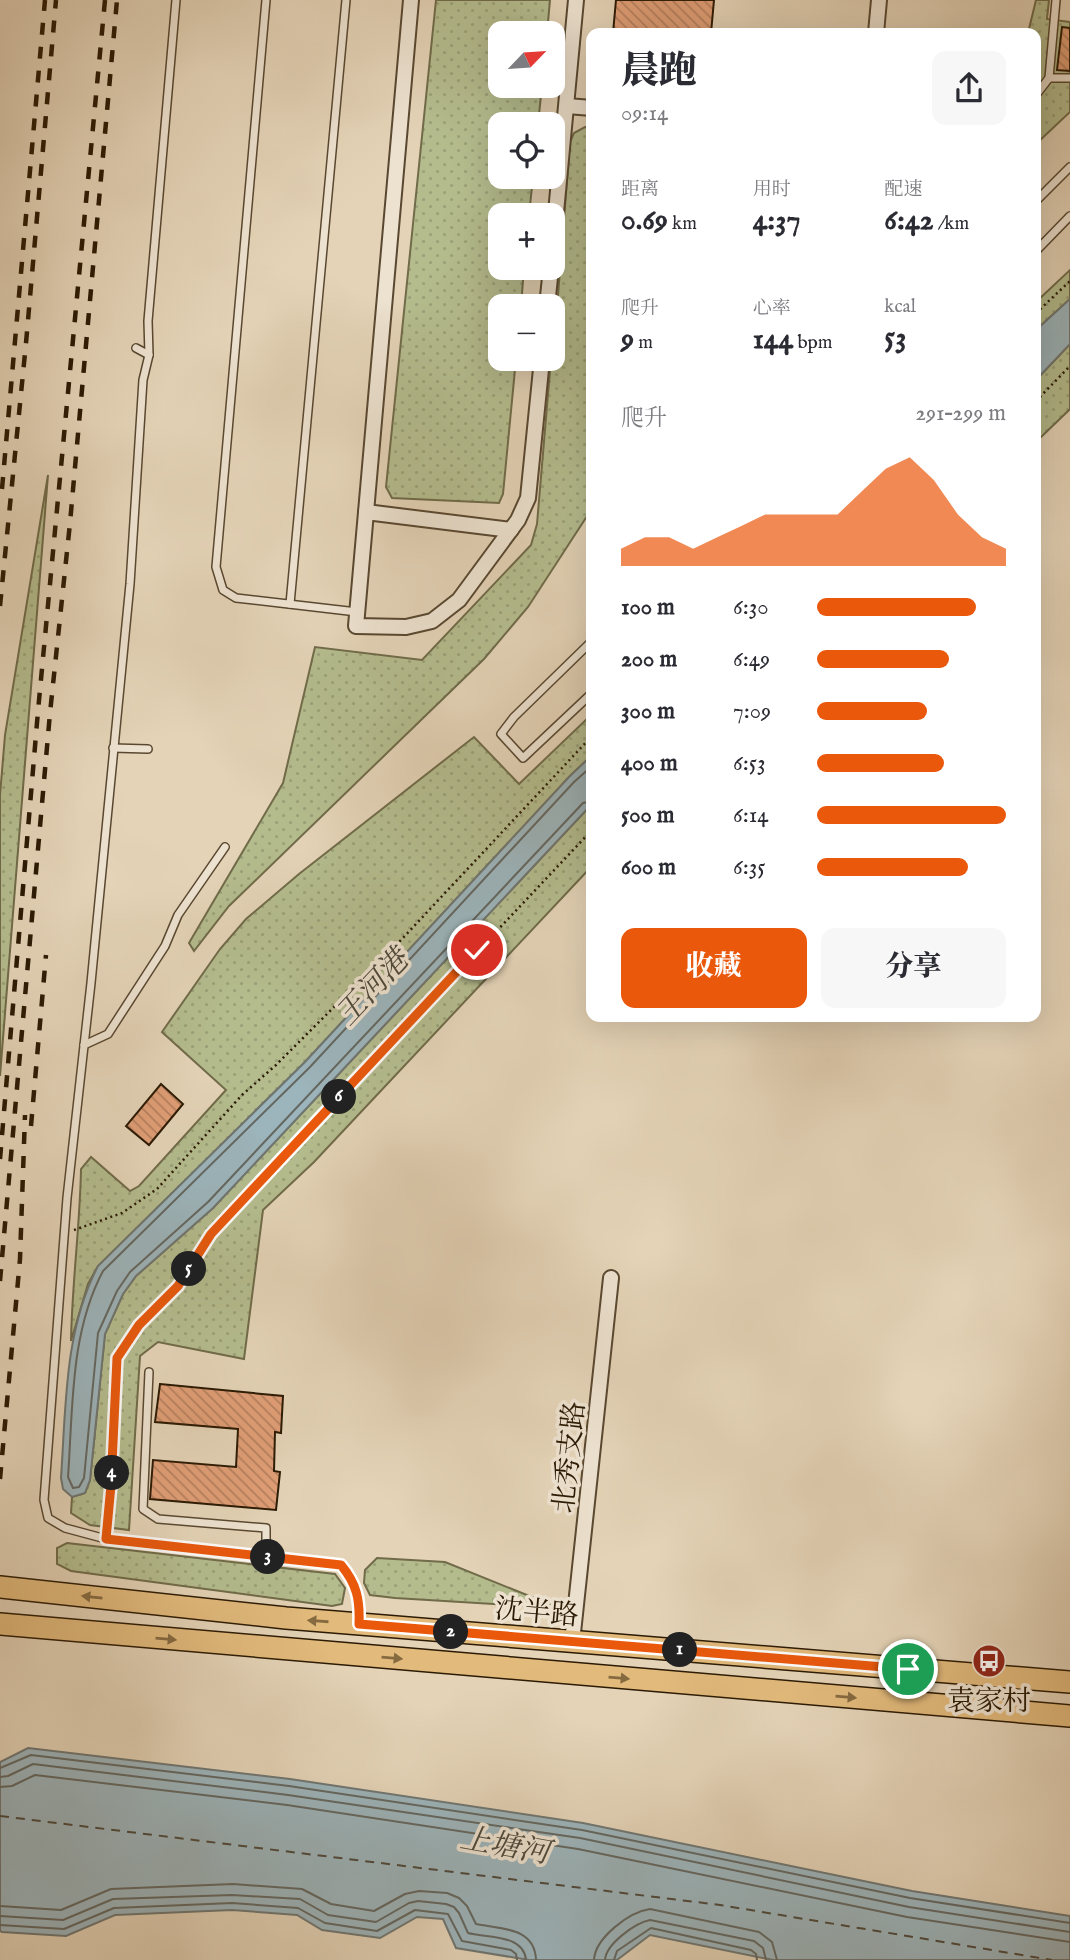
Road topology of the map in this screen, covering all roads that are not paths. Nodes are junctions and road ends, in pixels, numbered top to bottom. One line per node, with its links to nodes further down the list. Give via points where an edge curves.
1 (176, 0): 20 (lane, via 148,321)
2 (266, 0): 24 (lane, via 216,567 223,590 236,598)
3 (346, 0): 24 (lane)
4 (411, 0): 22 (street)
5 (576, 0): 12 (street)
6 (880, 0): 8 (street)
7 (1056, 0): 9 (lane)
8 (877, 28)
9 (1049, 78): 10 (lane); 11 (lane)
10 (1070, 78)
11 (1041, 88)
12 (567, 106): 13 (street); 16 (street)
13 (586, 108)
14 (1070, 167): 15 (lane)
15 (1041, 196)
16 (557, 203)
17 (1070, 216): 18 (lane)
18 (1041, 246)
19 (136, 348): 20 (lane)
20 (149, 355): 28 (lane, via 143,380 130,584)
21 (541, 371): 23 (street, via 528,498)
22 (366, 512): 23 (street); 25 (street)
23 (511, 530): 25 (street, via 459,600 432,621 405,627 356,626)
24 (290, 604): 25 (lane)
25 (357, 612)
26 (586, 646): 27 (lane, via 501,734 523,758)
27 (586, 699)
28 (113, 748): 29 (lane); 31 (lane)
29 (148, 749)
30 (225, 847): 31 (lane, via 177,915 165,946 108,1034)
31 (84, 1045): 34 (lane, via 64,1233 44,1500 48,1518 65,1528 106,1539)
32 (611, 1278): 38 (street, 北秀支路)
33 (149, 1372): 34 (lane, via 143,1509 158,1519 266,1528)
34 (266, 1556): 37 (lane, via 341,1565 353,1580 360,1601)
35 (0, 1587): 37 (main road, 沈半路, one-way to 35)
36 (0, 1624): 40 (main road, one-way to 40)
37 (359, 1624): 38 (main road, 沈半路)
38 (572, 1642): 39 (main road, 沈半路)
39 (1070, 1682)
40 (1070, 1716)

